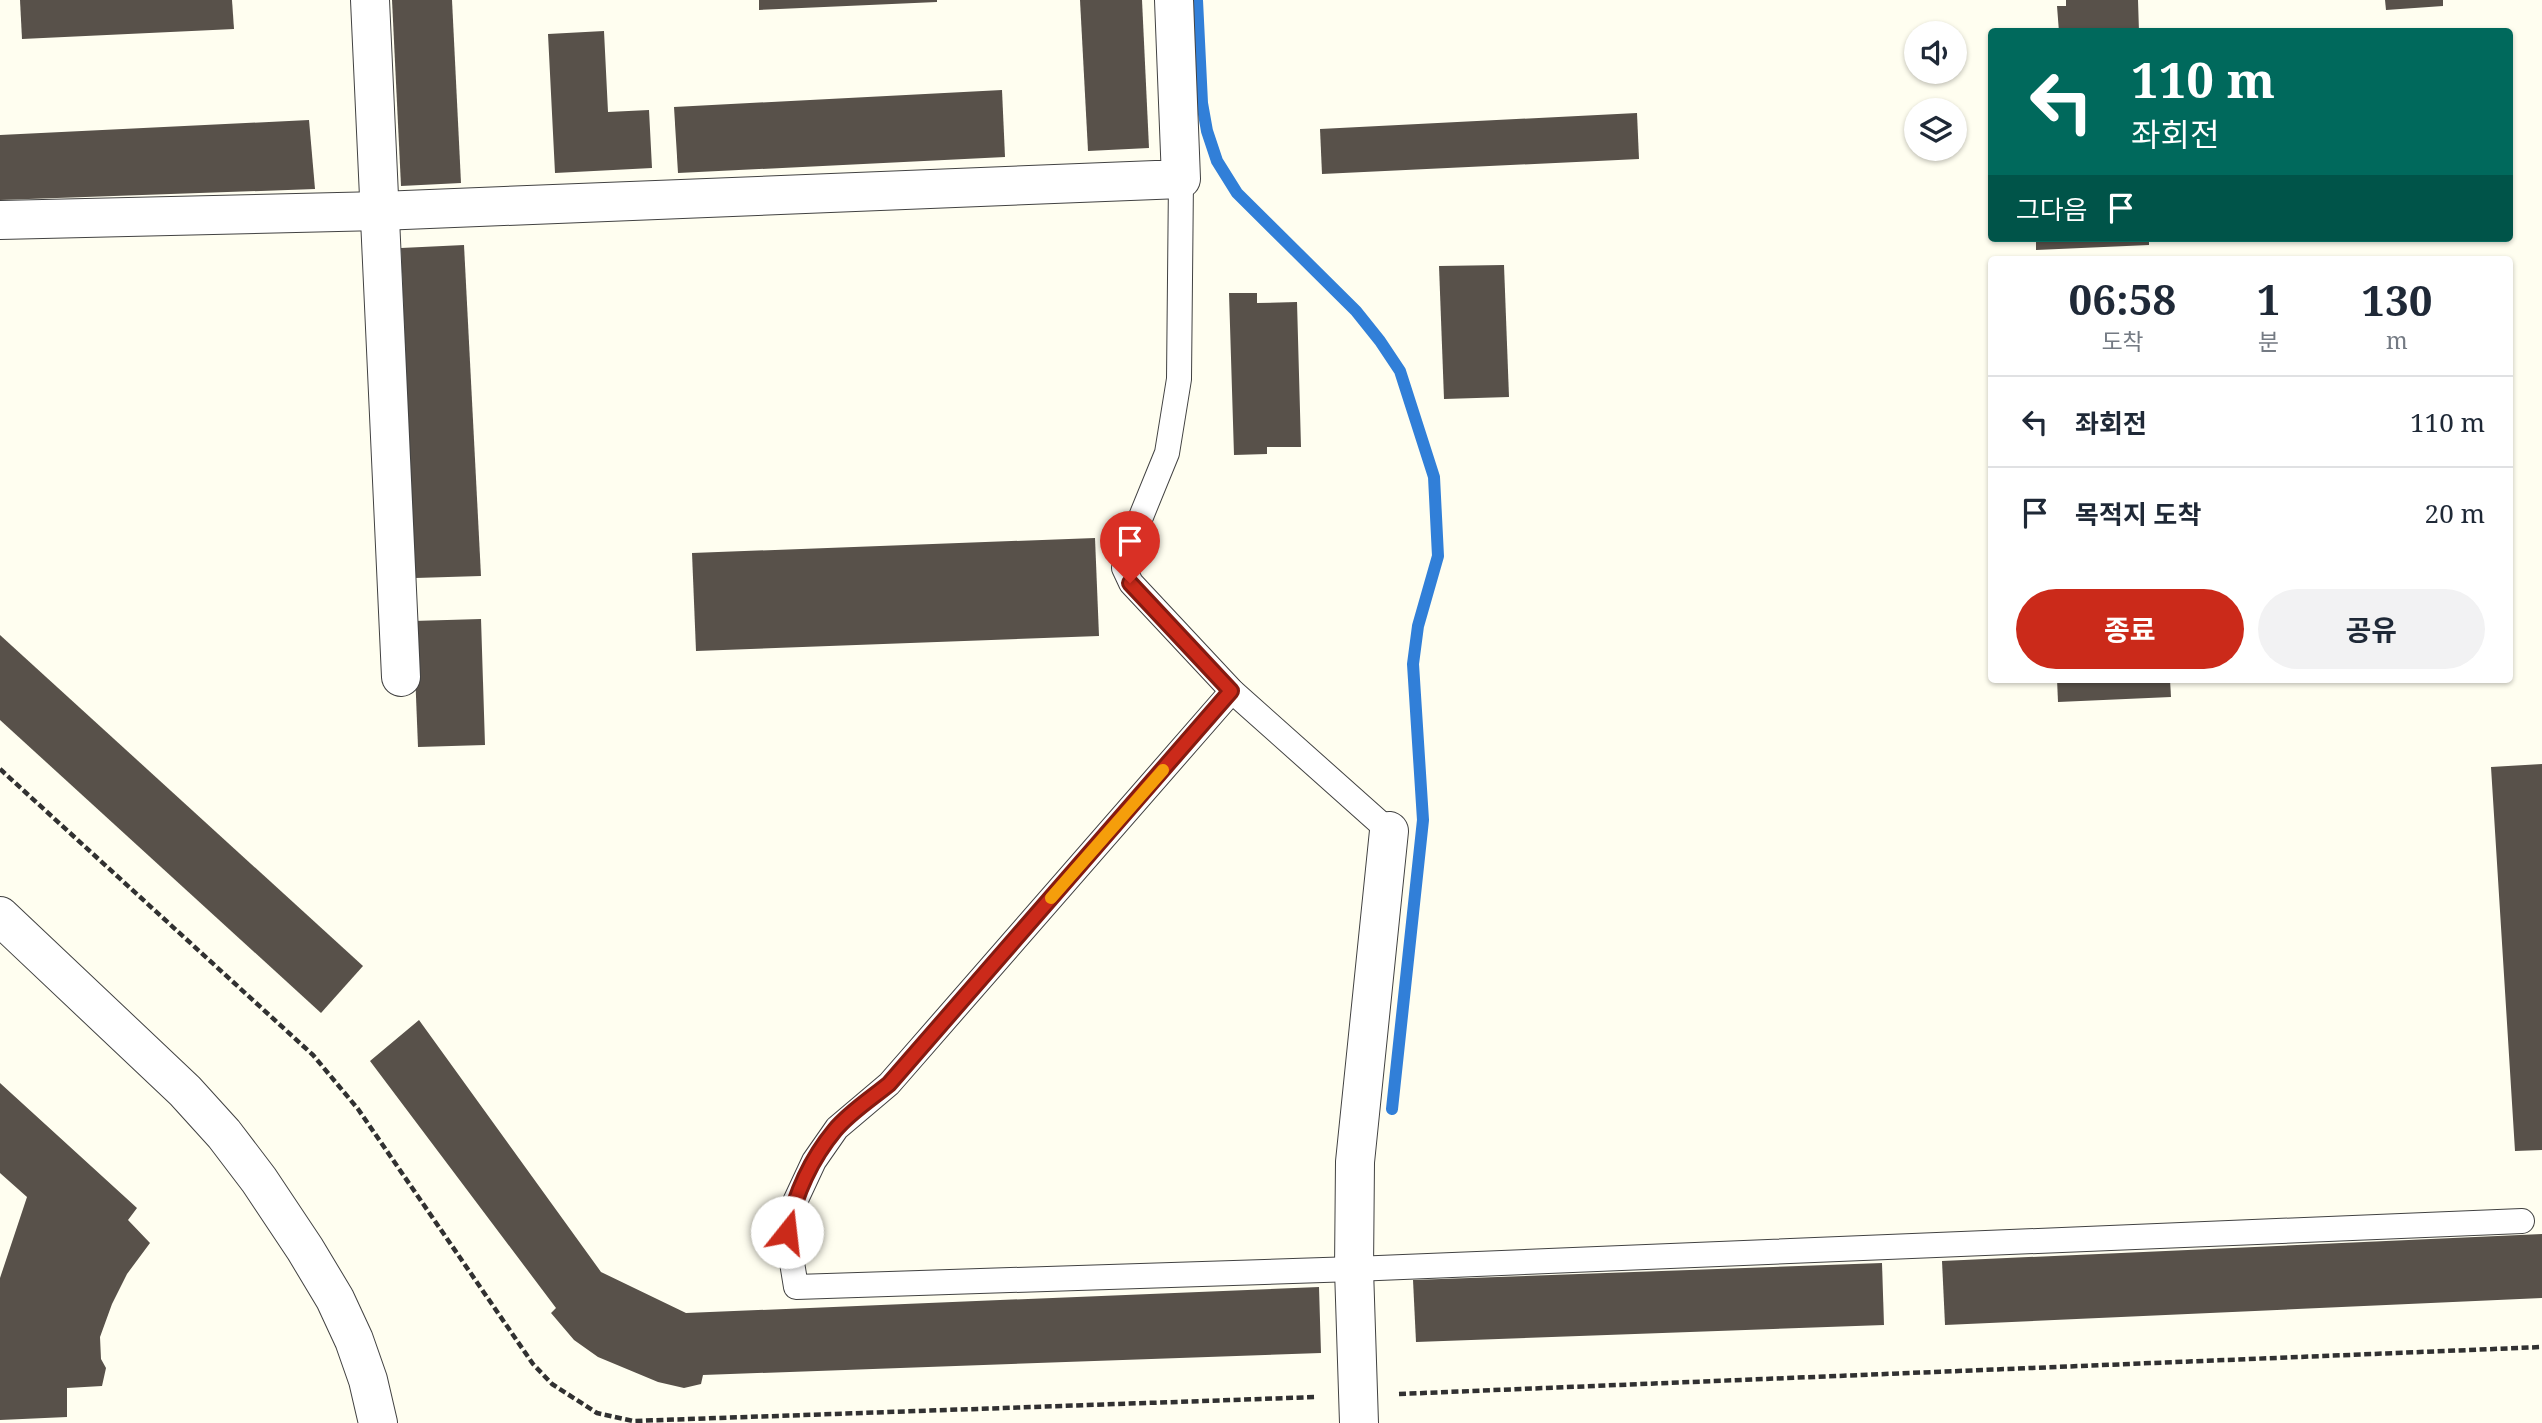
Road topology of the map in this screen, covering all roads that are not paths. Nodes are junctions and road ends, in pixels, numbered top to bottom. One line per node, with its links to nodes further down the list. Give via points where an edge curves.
1 (370, 0): 4 (street)
2 (1174, 0): 3 (street)
3 (1181, 178): 4 (street); 7 (lane, via 1177,391 1167,453 1124,568 1130,583)
4 (380, 211): 5 (street); 6 (street)
5 (0, 220)
6 (401, 677)
7 (1231, 691): 8 (lane); 11 (lane, via 889,1084 837,1128 814,1161 793,1206 787,1232 796,1287)
8 (1389, 831): 11 (street, via 1355,1162)
9 (0, 916): 12 (street, via 184,1091 259,1180 305,1249 355,1340)
10 (2522, 1221): 11 (lane)
11 (1354, 1269): 13 (street)
12 (378, 1423)
13 (1359, 1423)

